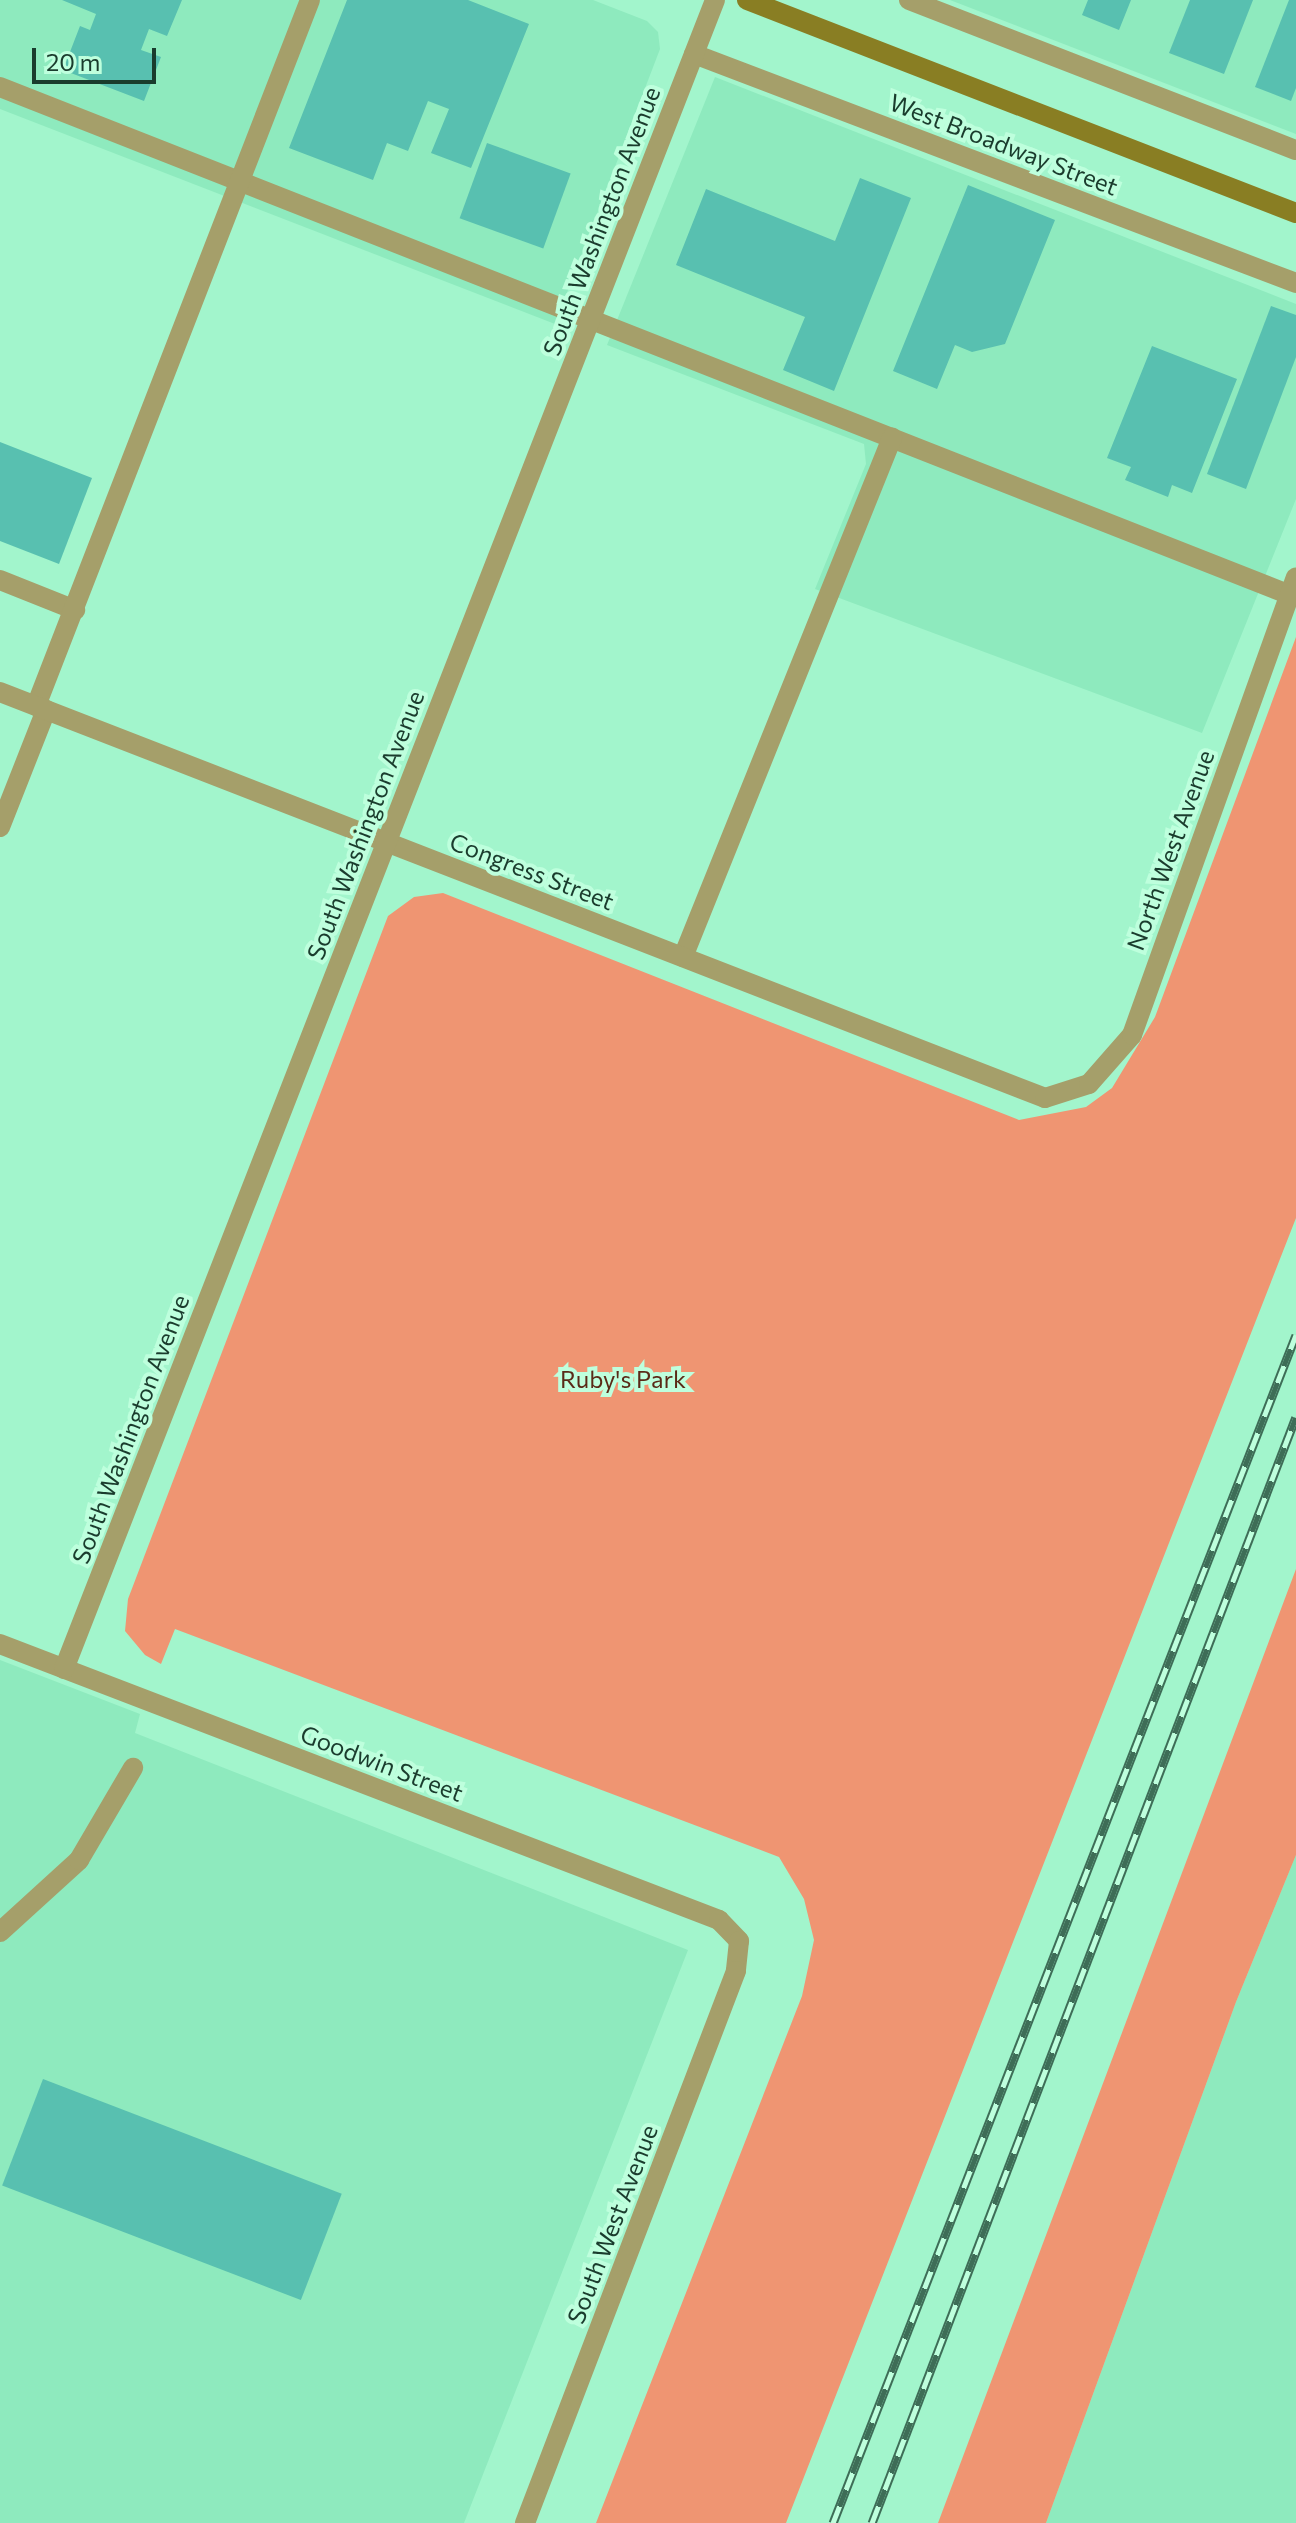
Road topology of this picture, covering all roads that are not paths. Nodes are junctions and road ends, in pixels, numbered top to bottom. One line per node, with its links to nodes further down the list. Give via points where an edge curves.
1 (310, 0): 8 (street)
2 (715, 0): 5 (street, South Washington Avenue)
3 (747, 0): 9 (main road, West Broadway Street)
4 (909, 0): 7 (street)
5 (694, 54): 10 (street, West Broadway Street); 11 (street, South Washington Avenue)
6 (0, 87): 8 (street)
7 (1296, 150)
8 (238, 182): 11 (street); 15 (street)
9 (1296, 213)
10 (1296, 283)
11 (590, 319): 12 (street); 19 (street, South Washington Avenue)
12 (892, 438): 14 (street); 20 (street)
13 (0, 580): 15 (street)
14 (1293, 586): 21 (street, North West Avenue, via 1132,1035 1089,1084)
15 (75, 610): 17 (street)
16 (0, 692): 17 (street, Congress Street)
17 (41, 708): 18 (street); 19 (street, Congress Street)
18 (0, 827)
19 (386, 842): 20 (street, Congress Street); 23 (street, South Washington Avenue)
20 (683, 957): 21 (street, Congress Street)
21 (1045, 1098)
22 (0, 1644): 23 (street, Goodwin Street)
23 (64, 1669): 26 (street, Goodwin Street, via 719,1920)
24 (133, 1768): 25 (street, via 79,1860)
25 (0, 1932)
26 (739, 1941): 27 (street, South West Avenue, via 736,1971)
27 (525, 2523)

